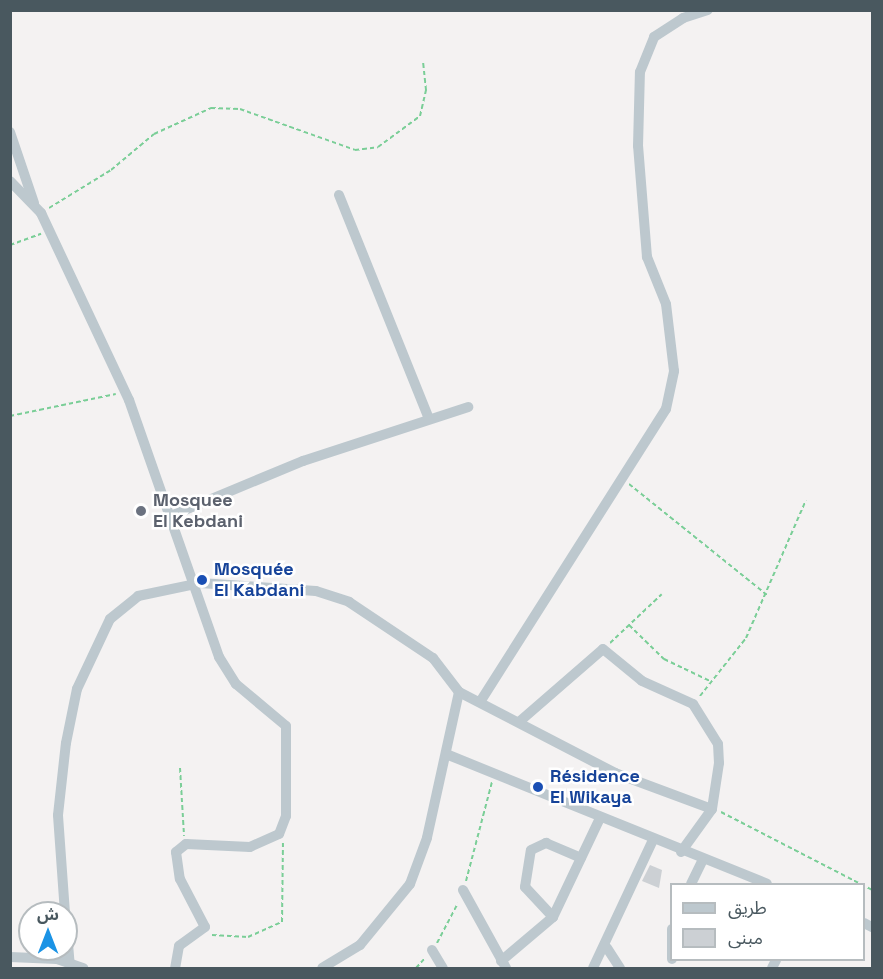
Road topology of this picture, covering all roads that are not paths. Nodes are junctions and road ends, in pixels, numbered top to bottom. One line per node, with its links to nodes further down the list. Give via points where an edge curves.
1 (708, 10): 11 (street, via 660,32 641,62 638,146 647,257 666,304 674,371 660,425 620,477)
2 (10, 132): 5 (street)
3 (10, 181): 5 (street)
4 (339, 195): 7 (street)
5 (34, 203): 8 (street, via 125,392)
6 (468, 407): 7 (street)
7 (429, 419): 8 (street, via 303,461)
8 (173, 515): 9 (street)
9 (192, 584): 10 (street, via 333,595 442,665); 23 (street, via 160,589 122,605 92,651 77,689 61,774 58,834); 31 (street, via 214,646 236,684 285,722 283,830 250,847 184,844 176,852 177,871 204,925 203,934 179,946)
10 (459, 692): 11 (street); 13 (street)
11 (480, 702): 12 (street)
12 (519, 722): 14 (street, via 615,772); 14 (street, via 603,649 642,681 693,705 718,744)
13 (446, 754): 15 (street); 32 (street, via 428,838 410,884 360,945)
14 (712, 810): 17 (street)
15 (599, 820): 16 (street); 18 (street)
16 (652, 842): 17 (street); 25 (street)
17 (681, 852): 19 (street)
18 (581, 858): 24 (street); 24 (street, via 546,843 531,850 525,887)
19 (702, 861): 20 (street); 21 (street)
20 (692, 883)
21 (762, 883)
22 (463, 890): 29 (street)
23 (64, 901)
24 (553, 917): 29 (street)
25 (607, 948): 34 (street); 35 (street)
26 (432, 950): 33 (street)
27 (10, 957): 28 (street)
28 (70, 965): 30 (street)
29 (504, 965)
30 (83, 969)
31 (175, 969)
32 (321, 969)
33 (443, 969)
34 (593, 969)
35 (620, 969)

